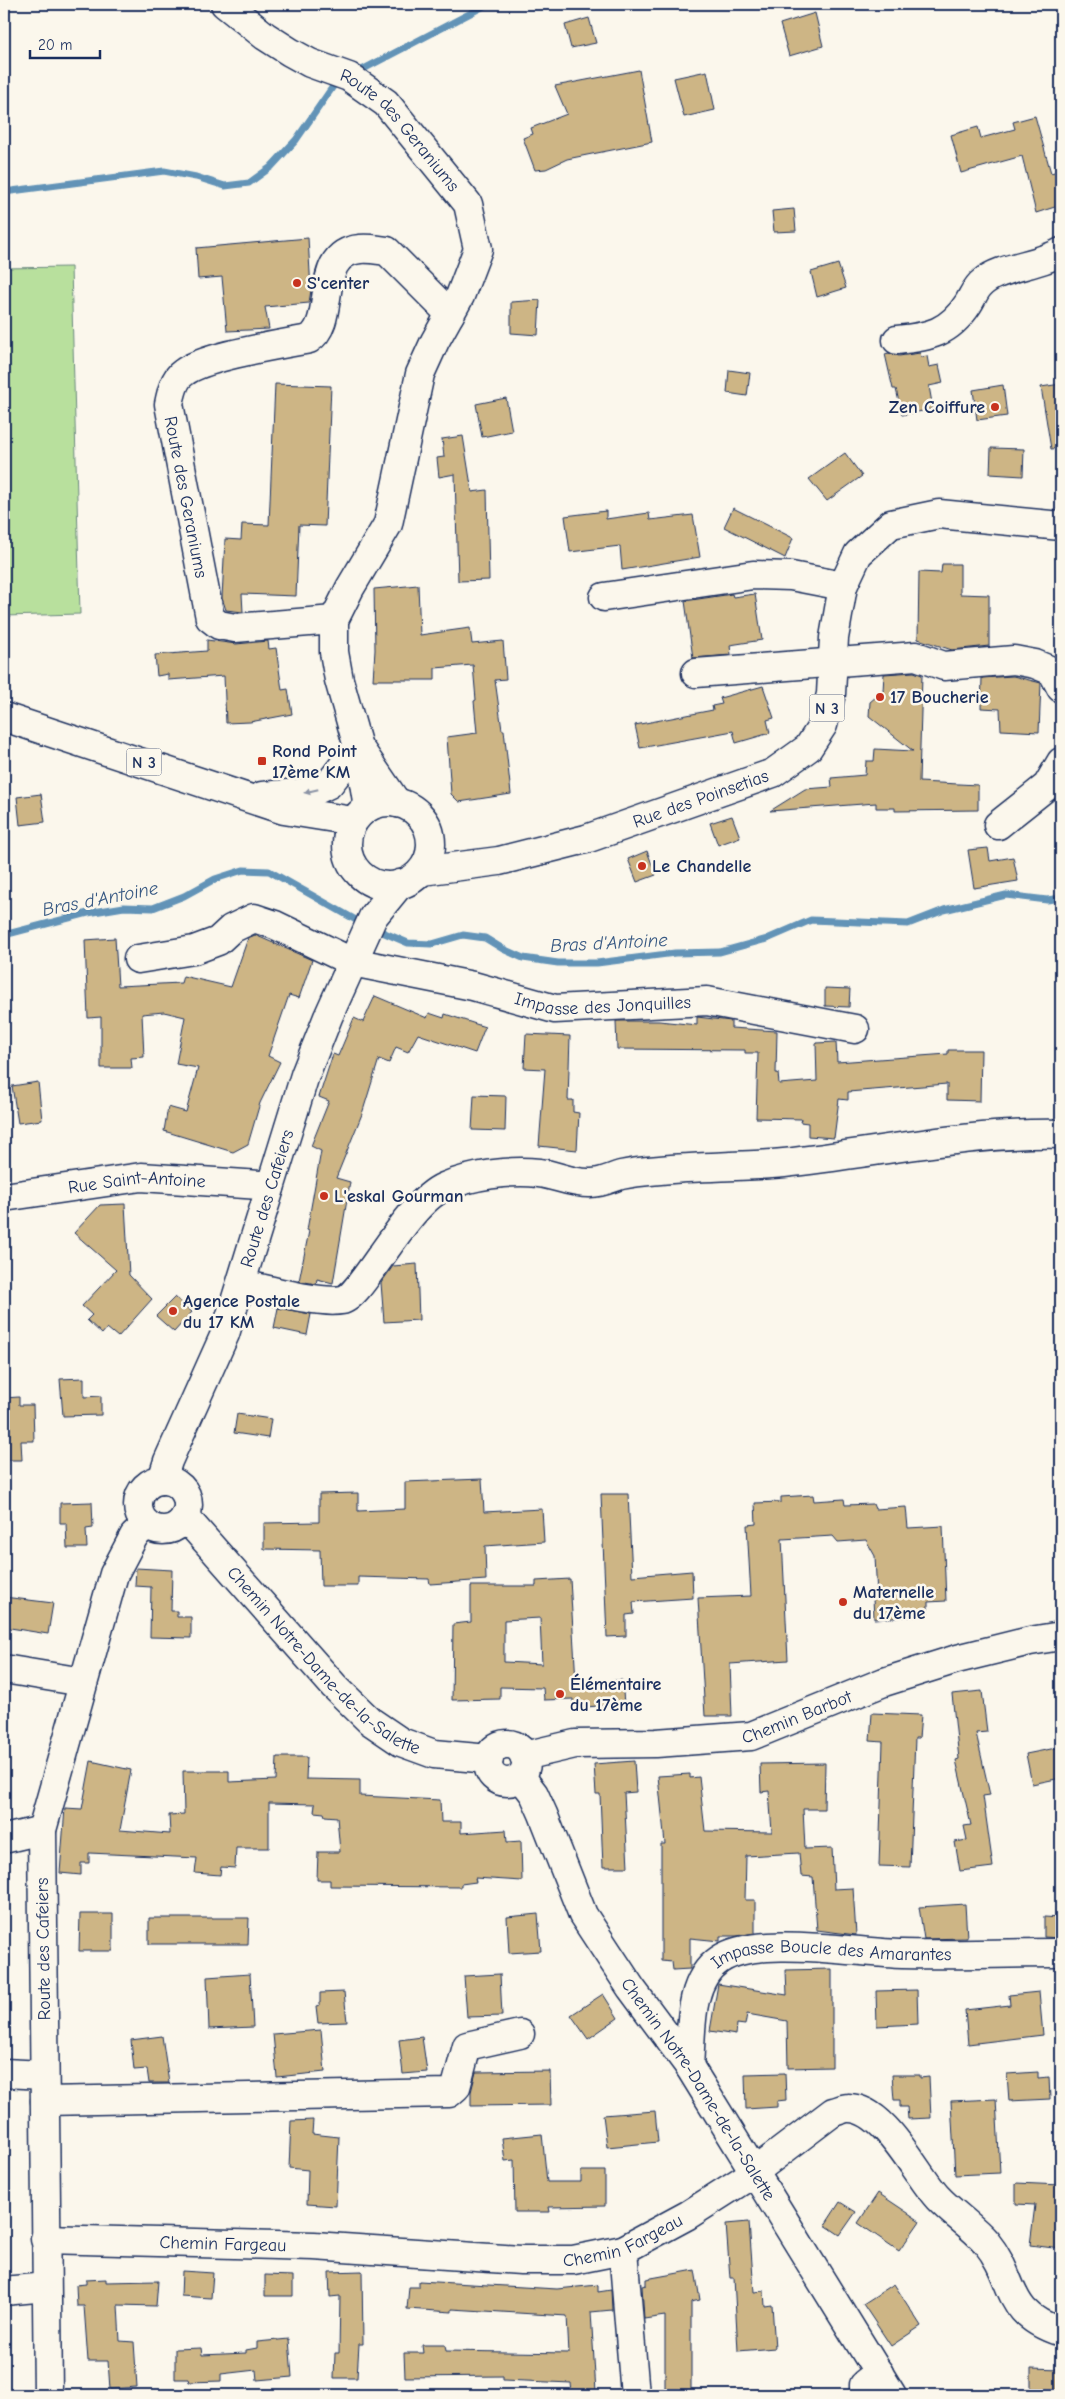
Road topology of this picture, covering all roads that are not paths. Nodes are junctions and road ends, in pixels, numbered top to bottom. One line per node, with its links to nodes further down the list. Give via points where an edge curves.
1 (225, 4): 3 (street, Route des Geraniums, via 290,52 349,77 386,103 468,204 478,249)
2 (1061, 252): 4 (street, via 983,282 959,316 937,333)
3 (450, 314): 8 (street, Route des Geraniums, via 420,374 388,524); 8 (street, Route des Geraniums, via 387,251 358,249 340,257 329,276 322,324 317,334 309,339 202,363 181,373 174,387 168,404 210,618 219,625 235,628)
4 (897, 340)
5 (1061, 526): 6 (street, Rue des Poinsetias / N 3, via 939,514 891,524 858,554)
6 (843, 586): 7 (street, via 791,576 753,575); 9 (street, Rue des Poinsetias / N 3)
7 (604, 597)
8 (334, 620): 13 (street, Route des Geraniums, via 337,671)
9 (833, 662): 10 (street); 11 (street, via 916,656 944,666 1014,660 1052,671); 22 (street, Rue des Poinsetias / N 3, via 831,694 822,725 808,748 772,772 586,839)
10 (696, 673)
11 (1061, 688)
12 (4, 717): 15 (street, N 3)
13 (358, 747): 15 (street, N 3, one-way to 15, via 329,784 312,792); 16 (street, Route des Geraniums); 18 (street, Route des Geraniums)
14 (1061, 762): 19 (street, via 1047,786)
15 (245, 797): 17 (street, N 3)
16 (397, 803): 18 (street, N 3, via 382,803); 20 (street, N 3, via 418,814)
17 (284, 810): 18 (street, N 3); 21 (street, N 3)
18 (361, 814): 21 (street, via 348,835)
19 (998, 825)
20 (430, 834): 22 (street, Rue des Poinsetias / N 3, via 458,850); 23 (street, via 428,860)
21 (347, 850): 24 (street, N 3, via 352,863)
22 (499, 861): 23 (street, Rue des Poinsetias / N 3)
23 (411, 877): 24 (street, N 3, via 386,886); 25 (street, Route des Cafeiers)
24 (373, 883): 25 (street, Route des Cafeiers)
25 (373, 917): 26 (street, Route des Cafeiers)
26 (355, 954): 27 (street, Impasse des Jonquilles, via 254,918 231,929 218,941 194,950); 28 (street, Impasse des Jonquilles, via 555,1009 707,1001); 30 (street, Route des Cafeiers, via 306,1075)
27 (138, 959)
28 (855, 1029)
29 (1061, 1134): 32 (street, via 967,1137 782,1163 657,1170 592,1183 568,1182 541,1173 476,1177 443,1187 423,1199 382,1252 356,1293 349,1298 317,1298)
30 (270, 1188): 31 (street, Rue Saint-Antoine, via 141,1176); 32 (street, Route des Cafeiers)
31 (4, 1197)
32 (242, 1284): 33 (street, Route des Cafeiers, via 225,1334)
33 (162, 1480): 34 (street, via 178,1485 184,1491 188,1506); 35 (street, via 141,1492 139,1509)
34 (184, 1516): 35 (street, via 169,1529 161,1530); 39 (street, Chemin Notre-Dame-de-la-Salette, via 334,1686 370,1721 401,1742 434,1754 489,1759 495,1748 507,1744 519,1748)
35 (147, 1524): 38 (street, Route des Cafeiers, via 134,1536 114,1574)
36 (1061, 1636): 39 (street, Chemin Barbot, via 957,1659 884,1682 751,1736 656,1743 574,1744)
37 (4, 1669): 38 (street)
38 (83, 1682): 40 (street, Route des Cafeiers)
39 (523, 1766): 44 (street, Chemin Notre-Dame-de-la-Salette, via 584,1915 631,1988)
40 (42, 1830): 41 (street); 46 (street, Route des Cafeiers)
41 (4, 1839)
42 (1057, 1953): 44 (street, Impasse Boucle des Amarantes, via 901,1954 778,1947 753,1948 730,1954 717,1961 705,1975 696,1995)
43 (520, 2034): 46 (street, via 467,2046 456,2087 449,2093)
44 (689, 2066): 47 (street, Chemin Notre-Dame-de-la-Salette)
45 (4, 2073): 46 (street)
46 (45, 2088): 48 (street, Route des Cafeiers)
47 (755, 2170): 49 (street, Chemin Fargeau, via 688,2215); 52 (street, Chemin Fargeau, via 834,2112 849,2108 862,2112 893,2136 936,2197 986,2243 1020,2308 1044,2326); 53 (street, Chemin Notre-Dame-de-la-Salette)
48 (45, 2239): 49 (street, Chemin Fargeau, via 314,2246 521,2260 573,2260); 50 (street, Route des Cafeiers)
49 (623, 2250): 55 (street)
50 (46, 2287): 51 (street); 54 (street, Route des Cafeiers)
51 (4, 2291)
52 (1061, 2332)
53 (878, 2388)
54 (48, 2395)
55 (635, 2395)

